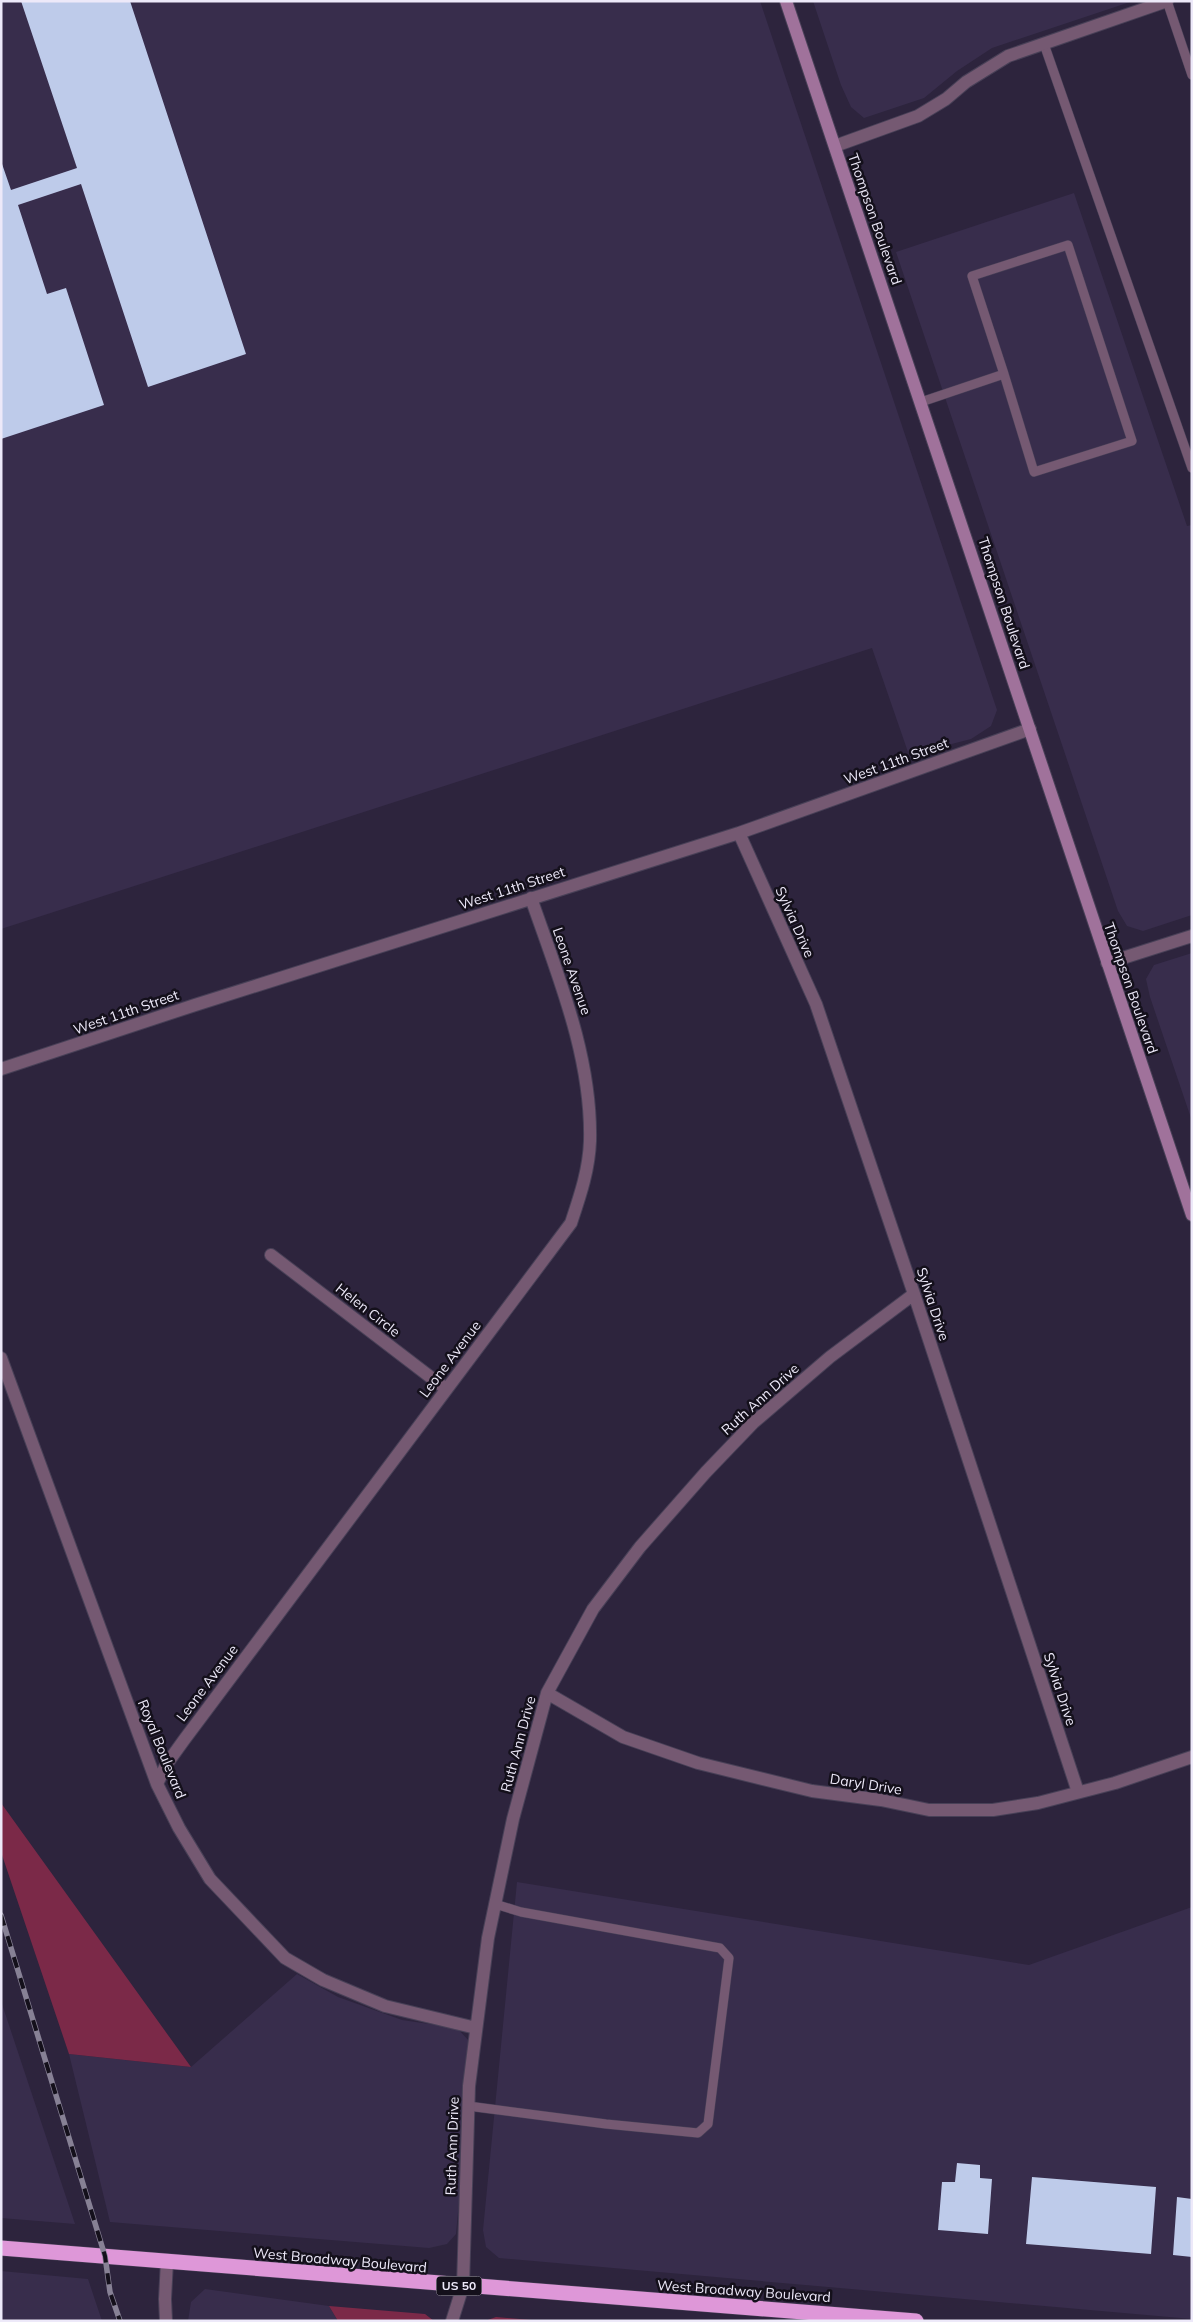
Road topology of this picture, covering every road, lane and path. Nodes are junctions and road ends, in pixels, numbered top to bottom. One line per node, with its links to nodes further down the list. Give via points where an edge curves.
1 (786, 1): 5 (main road, Thompson Boulevard)
2 (1167, 1): 3 (street); 4 (lane)
3 (1044, 44): 5 (street, via 1008,56 918,116); 8 (lane)
4 (1192, 75)
5 (835, 146): 7 (main road, Thompson Boulevard)
6 (1004, 374): 6 (lane, via 972,276 1068,245 1132,441 1034,472); 7 (lane)
7 (921, 402): 9 (main road, Thompson Boulevard)
8 (1192, 468)
9 (1030, 729): 10 (street, West 11th Street); 13 (main road, Thompson Boulevard)
10 (739, 833): 11 (street, West 11th Street); 17 (street, Sylvia Drive, via 816,1004)
11 (531, 898): 14 (street, West 11th Street); 19 (street, Leone Avenue, via 576,1035 587,1092 590,1142 584,1183 571,1223)
12 (1192, 936): 13 (street)
13 (1106, 963): 15 (main road, Thompson Boulevard)
14 (1, 1070)
15 (1192, 1215)
16 (271, 1254): 19 (street, Helen Circle)
17 (914, 1294): 20 (street, Ruth Ann Drive, via 830,1357 753,1423 706,1472 640,1547 594,1609); 23 (street, Sylvia Drive)
18 (1, 1358): 22 (street, Royal Boulevard)
19 (446, 1389): 22 (street, Leone Avenue, via 184,1740)
20 (547, 1693): 23 (street, Daryl Drive, via 623,1737 698,1763 812,1791 929,1810 993,1810); 24 (street, Ruth Ann Drive)
21 (1192, 1757): 23 (street, Daryl Drive)
22 (157, 1784): 25 (street, Royal Boulevard, via 210,1879 285,1958 323,1980 385,2006)
23 (1078, 1792)
24 (495, 1904): 25 (street, Ruth Ann Drive); 26 (lane, via 522,1912 720,1948 728,1958 708,2124 698,2132)
25 (476, 2028): 26 (street, Ruth Ann Drive)
26 (468, 2106): 29 (street, Ruth Ann Drive)
27 (1, 2248): 28 (highway, West Broadway Boulevard / US 50)
28 (167, 2261): 29 (highway, West Broadway Boulevard / US 50); 30 (street)
29 (463, 2286): 31 (street, Ruth Ann Drive); 32 (highway, West Broadway Boulevard / US 50)
30 (166, 2321)
31 (452, 2321)
32 (916, 2321)

